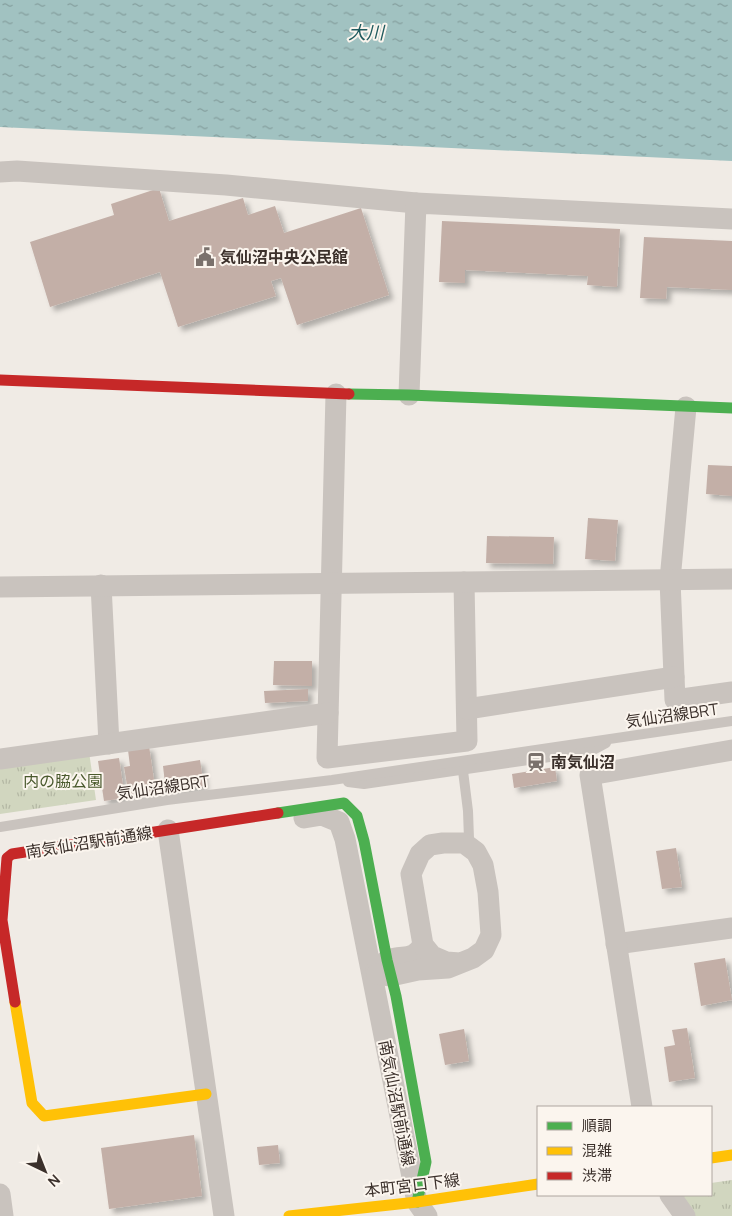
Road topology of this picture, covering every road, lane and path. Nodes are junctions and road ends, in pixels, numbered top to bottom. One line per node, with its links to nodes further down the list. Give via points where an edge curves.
1 (0, 172): 2 (street, via 226,185)
2 (416, 203): 3 (street); 6 (street)
3 (732, 219)
4 (0, 380): 5 (street)
5 (336, 394): 6 (street); 11 (street)
6 (409, 396): 7 (street)
7 (686, 407): 8 (street); 9 (street)
8 (732, 408)
9 (670, 580): 10 (street); 12 (street); 15 (street)
10 (732, 580)
11 (331, 582): 12 (street); 13 (street); 18 (street)
12 (464, 582): 17 (street)
13 (101, 586): 14 (street); 20 (street)
14 (0, 587)
15 (674, 677): 16 (street, via 675,700); 17 (street)
16 (732, 692)
17 (467, 708): 18 (street, via 467,741 327,758)
18 (328, 713): 20 (street)
19 (732, 721): 23 (lane, 気仙沼線BRT, via 617,738 591,751)
20 (109, 744): 22 (street)
21 (732, 750): 30 (street, via 590,775)
22 (0, 758)
23 (462, 765): 24 (lane, 気仙沼線BRT, via 364,784 332,780 167,800); 25 (lane)
24 (0, 827)
25 (470, 827): 27 (lane); 28 (lane, via 469,839)
26 (168, 834): 33 (street, 南気仙沼駅前通線, via 322,815 339,822); 34 (street); 34 (street, 南気仙沼駅前通線, via 32,858 15,867 13,923 43,1102 56,1106)
27 (453, 843): 28 (street, via 464,843); 31 (street, via 430,845 420,854 412,874)
28 (476, 852): 32 (street, via 484,865 491,935 484,950)
29 (732, 928): 30 (street)
30 (616, 944): 35 (street)
31 (423, 945): 32 (street, via 432,956); 33 (street, via 410,957)
32 (460, 963): 33 (street, via 448,968)
33 (383, 970): 41 (street, 南気仙沼駅前通線)
34 (206, 1089): 43 (street)
35 (642, 1106)
36 (732, 1155): 37 (street)
37 (712, 1158)
38 (537, 1184): 41 (street, 本町宮口下線)
39 (0, 1194): 42 (street)
40 (671, 1196): 45 (street)
41 (422, 1209): 44 (street, 本町宮口下線)
42 (3, 1216)
43 (224, 1216)
44 (289, 1216)
45 (686, 1216)

